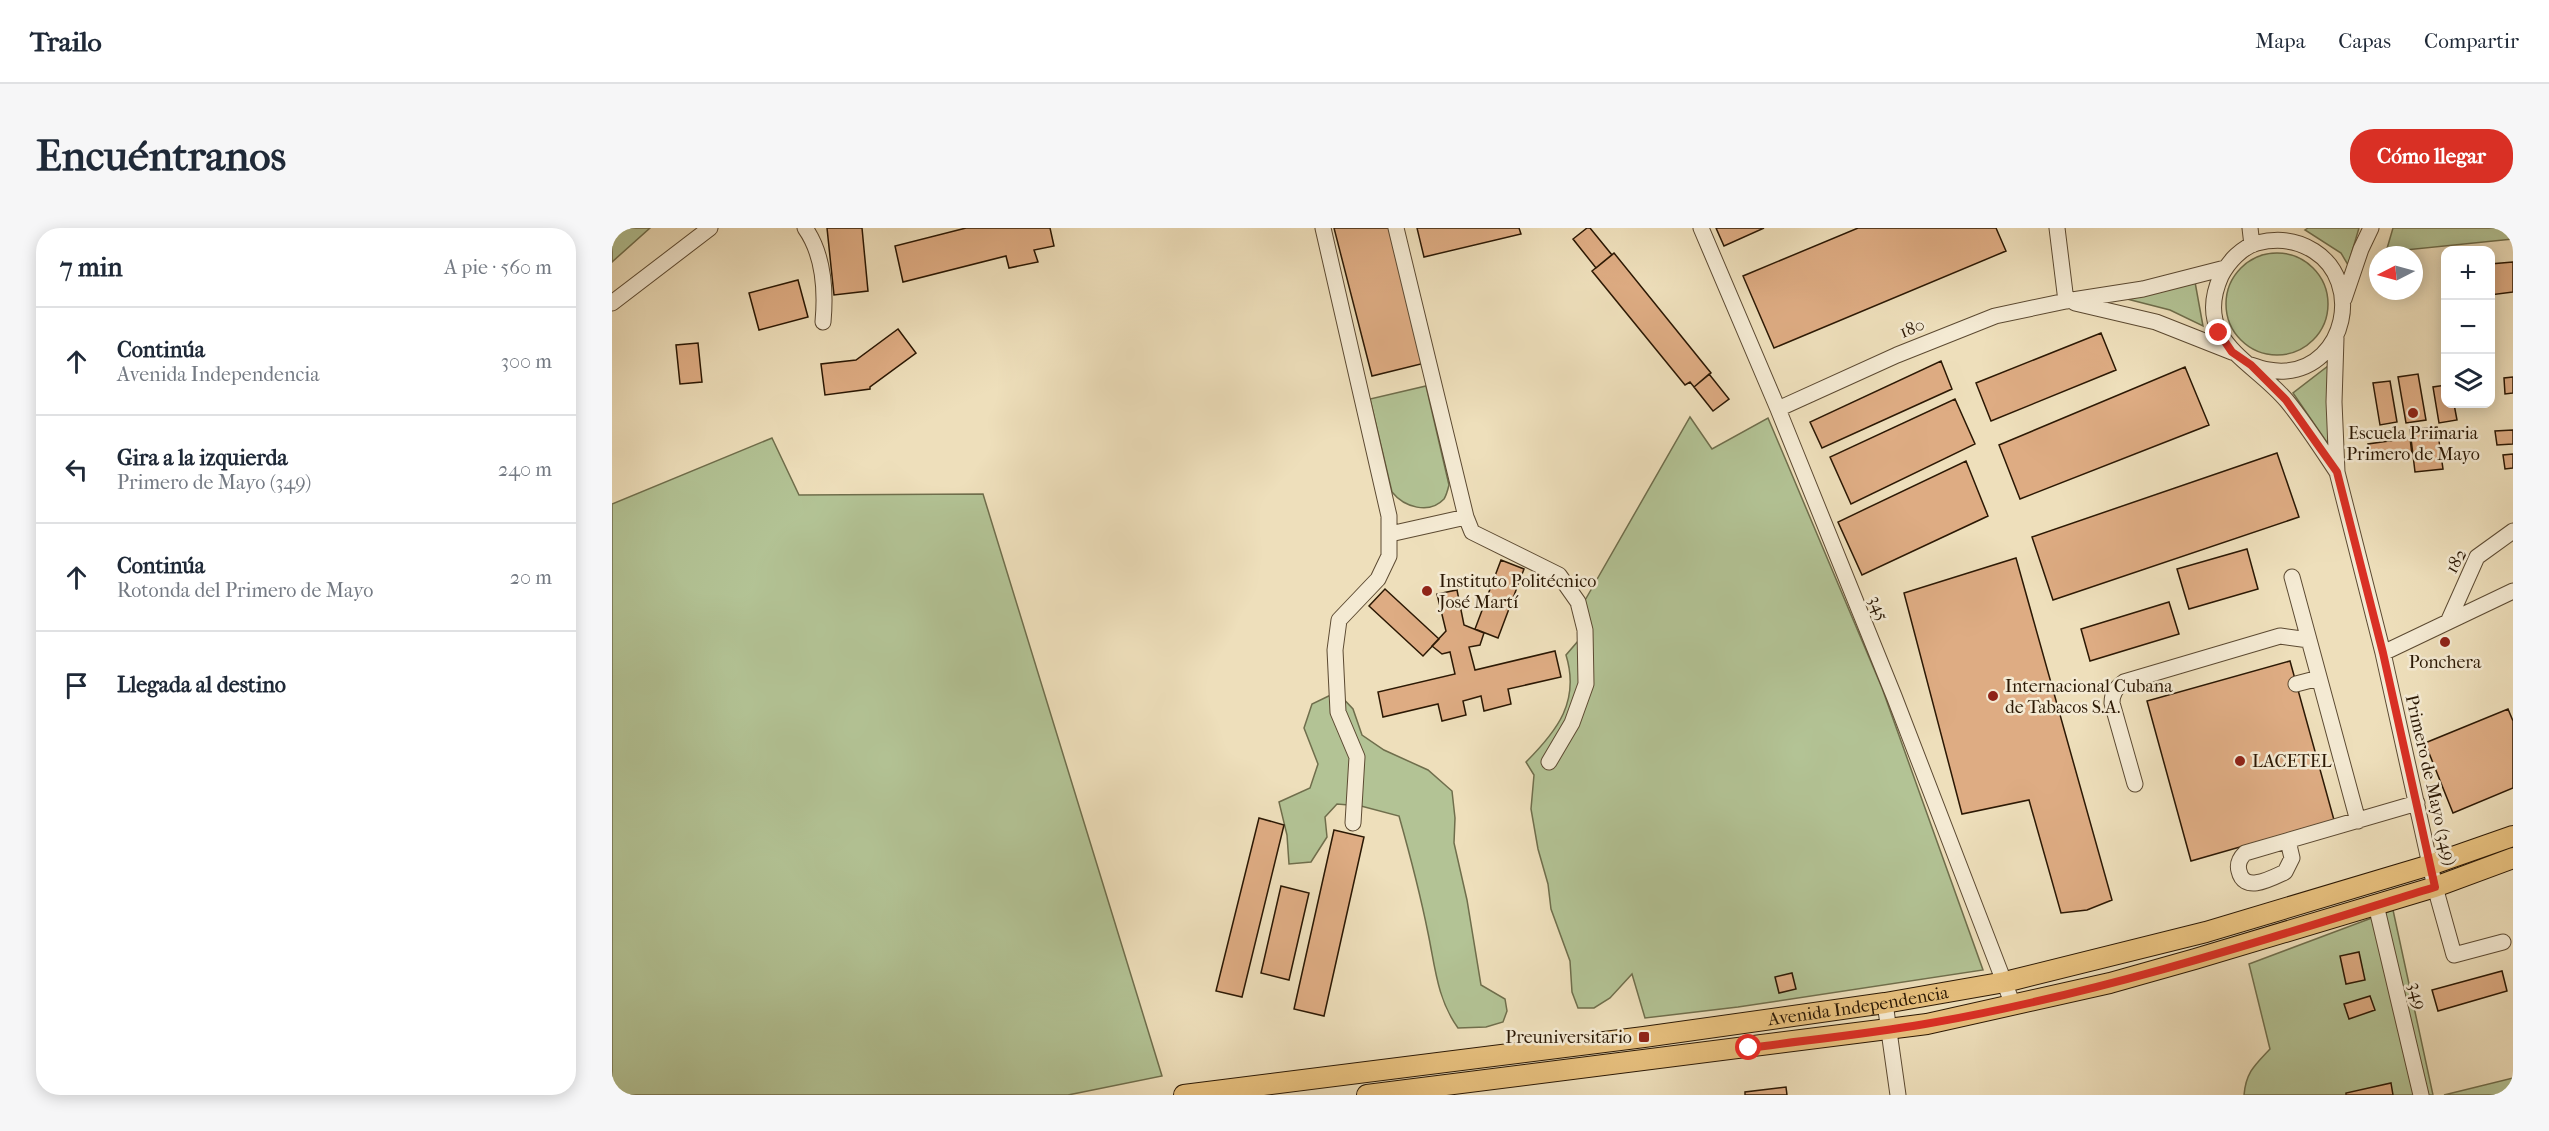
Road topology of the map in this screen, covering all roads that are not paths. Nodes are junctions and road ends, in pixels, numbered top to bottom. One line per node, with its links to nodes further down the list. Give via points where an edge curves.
1 (710, 228): 15 (street)
2 (805, 228): 16 (street, via 821,263)
3 (1323, 228): 24 (street, via 1386,500)
4 (1396, 228): 22 (street)
5 (1701, 228): 20 (street, 345)
6 (2057, 228): 14 (street)
7 (2250, 228): 11 (street)
8 (2295, 228): 10 (street)
9 (2371, 228): 13 (street)
10 (2280, 240): 11 (street); 13 (street, via 2315,251 2339,280)
11 (2252, 245): 12 (street)
12 (2225, 268): 14 (street, 180, via 2143,289); 18 (street, via 2216,288 2214,311 2219,333)
13 (2344, 299): 17 (street, via 2343,319)
14 (2066, 301): 18 (street, 180, via 2156,322); 20 (street, 180, via 1995,316)
15 (612, 303)
16 (823, 322)
17 (2336, 338): 19 (street, via 2324,354 2289,371 2269,371); 21 (street, Primero de Mayo (349))
18 (2232, 352): 19 (street)
19 (2251, 365): 21 (street, Primero de Mayo (349), via 2286,400)
20 (1778, 409): 44 (street, 345)
21 (2337, 472): 29 (street, Primero de Mayo (349))
22 (1466, 517): 24 (street); 32 (street, via 1473,532 1559,575 1578,602 1585,630 1586,684 1572,723)
23 (2513, 531): 27 (street, 182, via 2477,556)
24 (1390, 534): 36 (street, via 1389,556 1378,579 1339,620 1335,650 1338,712 1357,757)
25 (2292, 577): 28 (street)
26 (2513, 591): 27 (street)
27 (2448, 622): 29 (street)
28 (2309, 640): 30 (street); 33 (street, via 2280,636 2124,682 2116,688 2112,703)
29 (2383, 653): 34 (street, Primero de Mayo (349))
30 (2319, 678): 31 (street); 35 (street)
31 (2296, 684)
32 (1549, 762)
33 (2135, 784)
34 (2417, 803): 35 (street); 40 (street, Primero de Mayo (349))
35 (2358, 821): 38 (street)
36 (1353, 823)
37 (2513, 836): 40 (main road, Avenida Independencia)
38 (2288, 841)
39 (2513, 858): 41 (main road, Avenida Independencia)
40 (2430, 865): 41 (street, Primero de Mayo (349)); 44 (main road, Avenida Independencia, via 2206,932)
41 (2435, 887): 42 (main road, Avenida Independencia); 43 (street, Primero de Mayo (349), via 2454,955)
42 (2376, 905): 46 (main road, Avenida Independencia, via 2110,983); 51 (street, 349)
43 (2503, 942)
44 (2005, 982): 45 (main road, Avenida Independencia); 46 (street, 345)
45 (1885, 1003): 47 (street); 48 (main road, Avenida Independencia)
46 (2013, 1005): 47 (main road, Avenida Independencia)
47 (1889, 1030): 49 (main road, Avenida Independencia); 50 (street)
48 (1184, 1095)
49 (1367, 1095)
50 (1898, 1095)
51 (2421, 1095)

